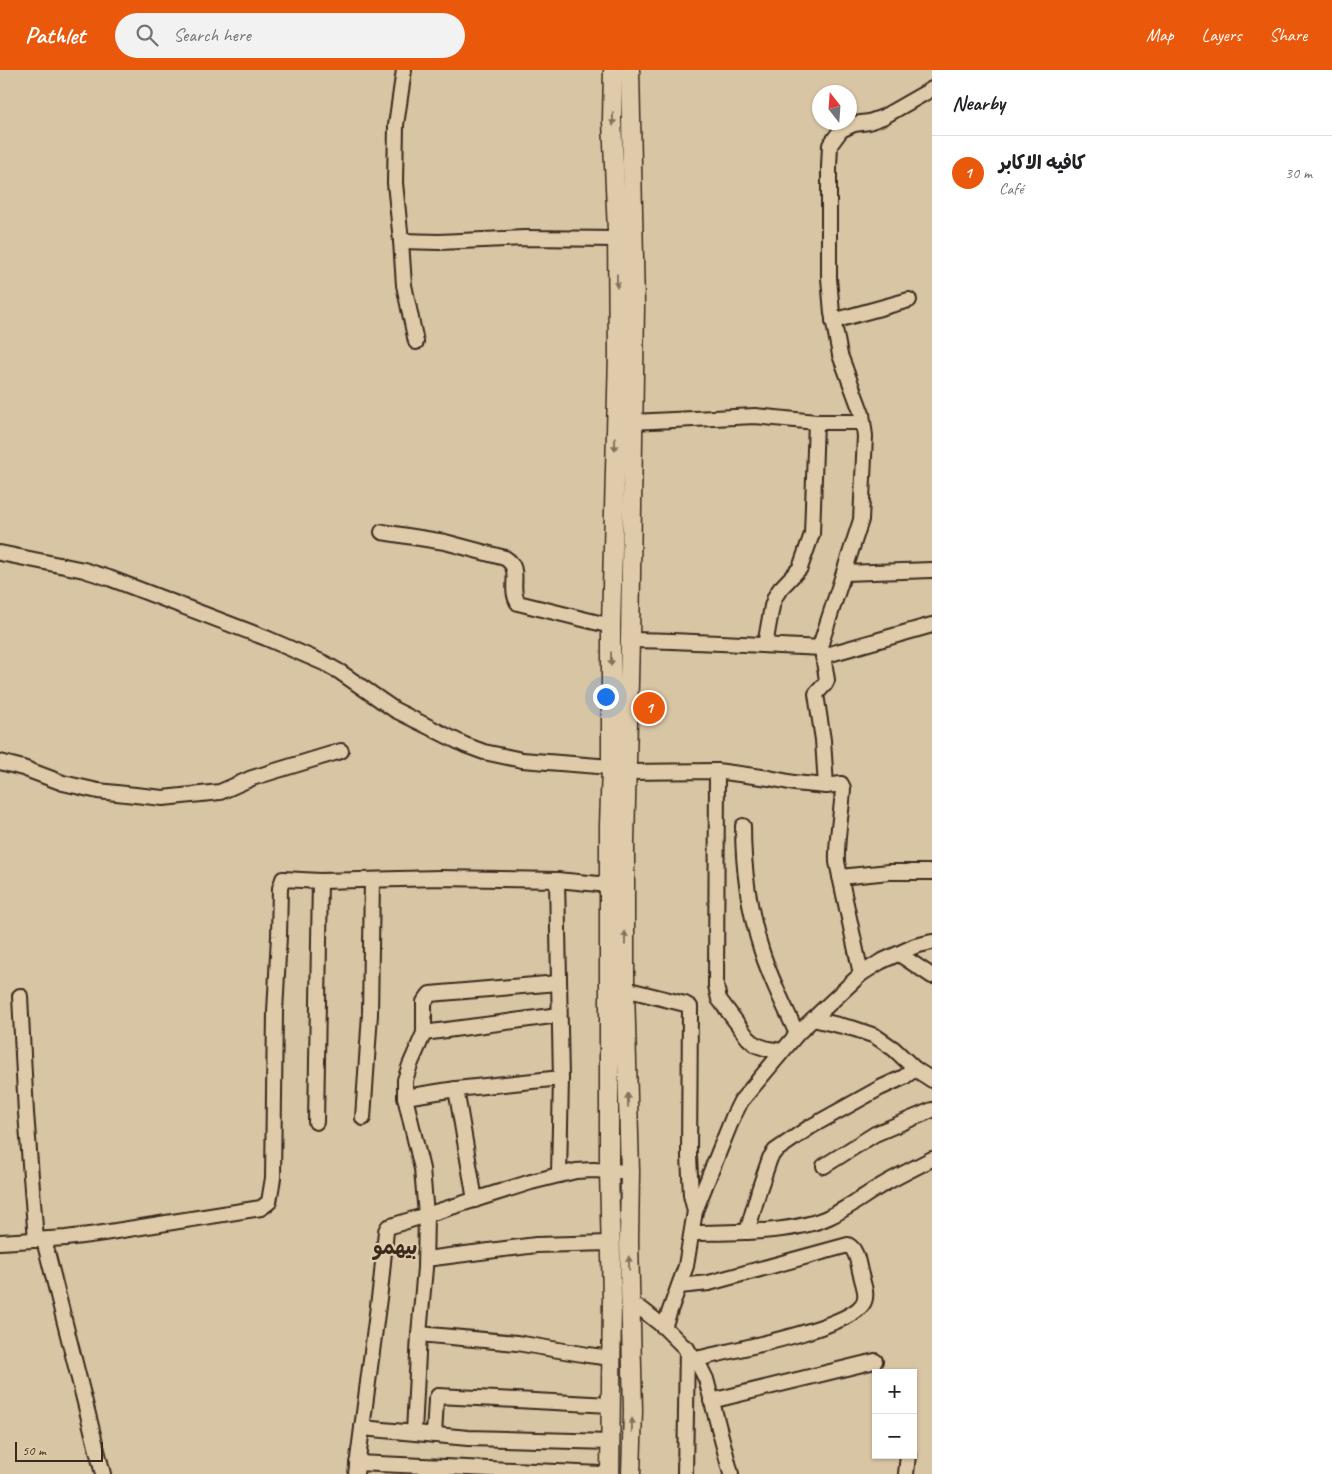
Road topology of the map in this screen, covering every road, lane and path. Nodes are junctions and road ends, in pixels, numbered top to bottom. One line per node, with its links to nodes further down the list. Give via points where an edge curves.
1 (404, 70): 6 (street, via 395,148)
2 (613, 70): 5 (main road, one-way to 5)
3 (630, 70): 10 (main road, via 635,306)
4 (932, 89): 8 (street, via 883,117 841,130 830,145 829,278)
5 (617, 239): 6 (street); 18 (main road, one-way to 18, via 618,364)
6 (401, 241): 9 (street, via 404,285)
7 (909, 300): 8 (street)
8 (833, 321): 12 (street, via 840,355)
9 (416, 342)
10 (632, 422): 11 (street, via 755,416); 19 (main road)
11 (816, 422): 12 (street); 20 (street, via 812,534 800,568 775,597)
12 (864, 422): 16 (street, via 861,520)
13 (382, 532): 18 (street, via 445,542 504,558 513,566 514,595 518,603)
14 (0, 553): 24 (street, via 84,570 266,638 324,663 395,710 465,745 522,760)
15 (932, 570): 16 (street)
16 (844, 573): 21 (street, via 822,638)
17 (932, 624): 21 (street, via 905,634)
18 (611, 626): 24 (main road, one-way to 24)
19 (630, 640): 20 (street); 24 (main road)
20 (765, 645): 21 (street)
21 (822, 652): 26 (street, via 826,680 816,694)
22 (341, 751): 23 (street, via 252,778 220,792 163,798 98,791)
23 (0, 762)
24 (619, 770): 25 (street); 33 (main road, via 609,825); 39 (main road, one-way to 24, via 625,842)
25 (717, 771): 26 (street); 45 (street, via 714,967 717,994 748,1038 756,1045)
26 (826, 786): 29 (street, via 839,784 843,788 837,847)
27 (743, 826): 44 (street, via 748,897 754,923 762,953)
28 (932, 872): 29 (street)
29 (840, 877): 36 (street)
30 (372, 880): 31 (street); 32 (street); 52 (street, via 370,1014)
31 (557, 880): 33 (street); 38 (street)
32 (320, 881): 53 (street); 64 (street, via 283,879 280,888 273,1178 269,1202 261,1208)
33 (608, 885): 56 (main road)
34 (932, 942): 35 (street)
35 (899, 954): 36 (street); 37 (street)
36 (861, 974): 42 (street)
37 (932, 976)
38 (558, 983): 41 (street); 43 (street, via 430,994 424,1002)
39 (625, 989): 57 (main road, one-way to 39); 60 (street, via 690,1007 688,1156)
40 (20, 996): 64 (street, via 26,1112)
41 (559, 1015): 43 (street); 47 (street)
42 (813, 1019): 44 (street); 46 (street, via 875,1036)
43 (424, 1033): 50 (street, via 405,1080)
44 (798, 1034): 45 (street)
45 (782, 1051): 60 (street, via 741,1101)
46 (915, 1069): 48 (street); 62 (street, via 810,1127 775,1151 762,1180)
47 (561, 1078): 49 (street); 58 (street)
48 (932, 1080)
49 (456, 1088): 50 (street); 59 (street)
50 (405, 1097): 61 (street, via 422,1169)
51 (932, 1110): 55 (street, via 875,1134)
52 (363, 1118)
53 (316, 1122)
54 (932, 1159): 62 (street, via 828,1218)
55 (824, 1166)
56 (609, 1171): 57 (street); 58 (street, via 576,1171); 66 (main road)
57 (630, 1172): 69 (main road, one-way to 57)
58 (559, 1175): 59 (street)
59 (475, 1200): 61 (street)
60 (695, 1211): 63 (street)
61 (426, 1215): 67 (street); 78 (street, via 386,1229)
62 (748, 1232): 63 (street)
63 (693, 1233): 68 (street)
64 (40, 1240): 65 (street); 84 (street)
65 (0, 1242)
66 (610, 1242): 67 (street, via 536,1245); 73 (main road)
67 (426, 1258): 71 (street)
68 (679, 1286): 70 (street); 74 (street, via 709,1283 848,1245 854,1250 866,1293 858,1310 837,1321)
69 (631, 1304): 70 (street); 87 (main road, one-way to 69)
70 (664, 1327): 72 (street)
71 (419, 1334): 73 (street, via 517,1343); 79 (street)
72 (687, 1348): 74 (street); 88 (street)
73 (611, 1358): 77 (main road)
74 (696, 1359): 76 (street)
75 (875, 1361): 76 (street)
76 (711, 1401): 89 (street)
77 (610, 1405): 80 (street, via 438,1396); 81 (main road)
78 (362, 1428): 79 (street); 83 (street)
79 (414, 1432): 80 (street)
80 (434, 1434): 81 (street)
81 (610, 1442): 86 (main road)
82 (908, 1459): 90 (street)
83 (356, 1469): 85 (street)
84 (103, 1474)
85 (601, 1474)
86 (610, 1474)
87 (631, 1474)
88 (685, 1474)
89 (731, 1474)
90 (906, 1474)

